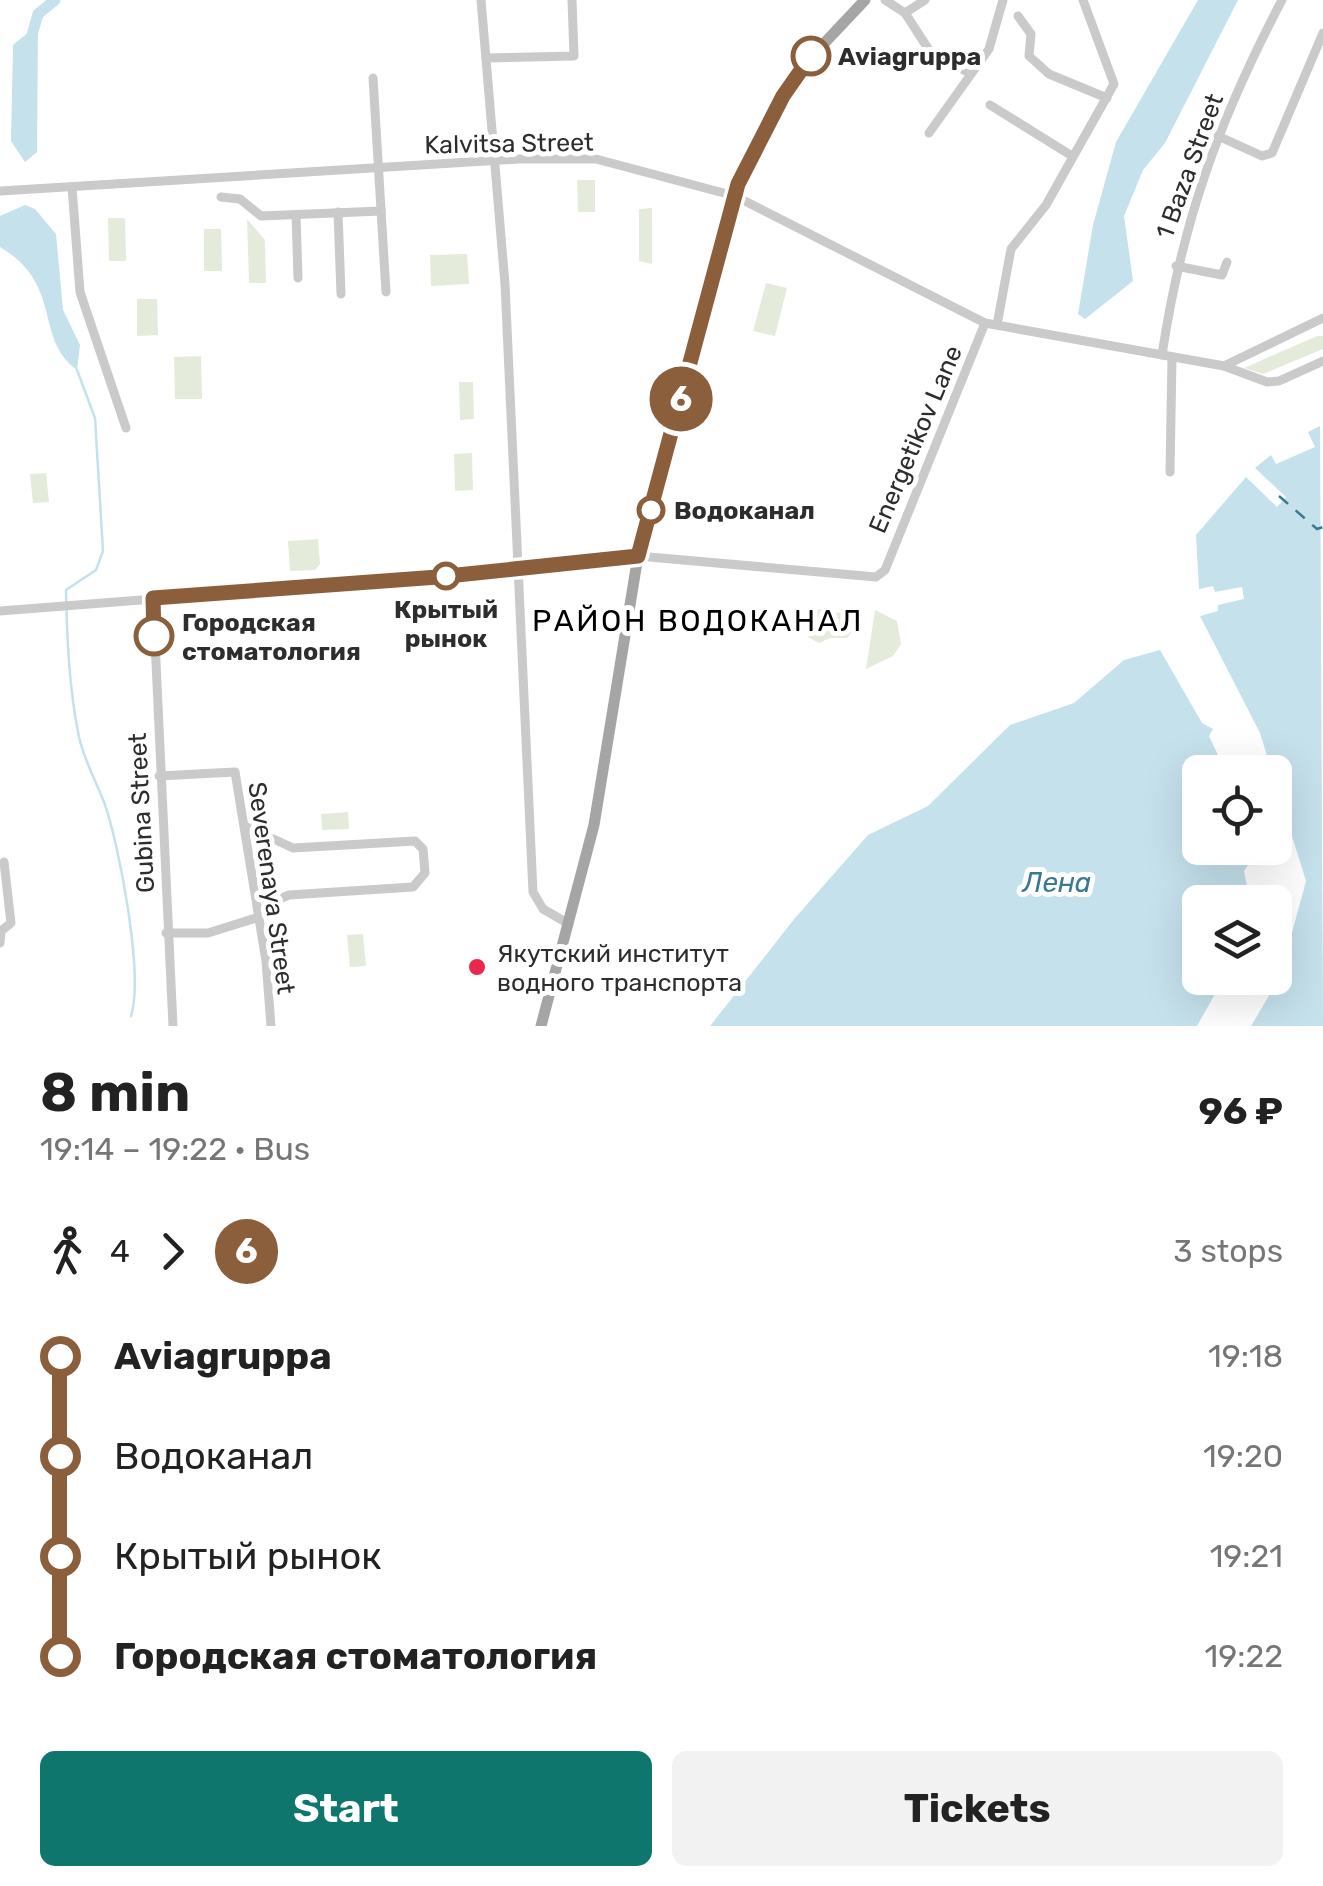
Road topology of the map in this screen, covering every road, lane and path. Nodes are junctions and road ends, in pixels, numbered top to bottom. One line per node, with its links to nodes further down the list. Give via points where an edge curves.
1 (481, 0): 12 (street)
2 (572, 0): 12 (street, via 574,56)
3 (865, 0): 24 (main road, via 800,70)
4 (885, 0): 9 (street)
5 (924, 0): 9 (street)
6 (1003, 0): 13 (street, via 993,40)
7 (1083, 0): 15 (street, via 1114,76)
8 (1282, 0): 18 (street, 1 Baza Street)
9 (905, 13): 13 (street, via 922,44)
10 (1018, 16): 15 (street, via 1030,34 1029,56 1042,70)
11 (1323, 33): 18 (street, via 1272,153 1262,156)
12 (486, 58): 20 (street)
13 (971, 74): 17 (street)
14 (373, 78): 21 (street)
15 (1106, 98): 19 (street)
16 (990, 105): 19 (street)
17 (929, 134)
18 (1218, 136): 30 (street, 1 Baza Street)
19 (1072, 156): 36 (street, via 1007,258)
20 (497, 160): 21 (street, Kalvitsa Street); 24 (street, Kalvitsa Street, via 596,159); 43 (street)
21 (378, 167): 22 (street, Kalvitsa Street); 26 (street)
22 (72, 186): 23 (street, Kalvitsa Street); 40 (street, via 81,296)
23 (0, 191)
24 (736, 196): 34 (street, Kalvitsa Street); 42 (main road)
25 (221, 197): 28 (street, via 240,198 261,216)
26 (381, 211): 27 (street); 32 (street)
27 (338, 212): 28 (street); 33 (street)
28 (296, 215): 31 (street)
29 (1228, 262): 30 (street, via 1222,275)
30 (1176, 266): 37 (street, 1 Baza Street)
31 (298, 278)
32 (386, 292)
33 (341, 294)
34 (985, 323): 36 (street, Energetikov Lane); 42 (street, Energetikov Lane, via 883,574)
35 (1319, 323): 39 (street)
36 (997, 325): 37 (street, Energetikov Lane)
37 (1167, 356): 39 (street, Energetikov Lane); 41 (street, 1 Baza Street)
38 (1323, 361): 39 (street, Energetikov Lane, via 1273,382)
39 (1224, 366)
40 (126, 428)
41 (1170, 472)
42 (638, 556): 43 (street); 50 (main road, via 600,792)
43 (516, 569): 44 (street); 50 (street, via 532,892 544,909)
44 (153, 598): 45 (street); 46 (street, Gubina Street)
45 (0, 612)
46 (159, 776): 47 (street, Severenaya Street, via 235,772); 51 (street, Gubina Street)
47 (245, 826): 49 (street, Severenaya Street); 49 (street, via 293,848 411,840 424,852 425,873 413,887 289,895 266,904)
48 (4, 862): 52 (street, via 11,923)
49 (259, 917): 51 (street, via 208,933); 56 (street, Severenaya Street)
50 (569, 924): 54 (main road)
51 (166, 933): 55 (street, Gubina Street)
52 (0, 943)
53 (523, 982): 54 (street)
54 (550, 990): 57 (main road)
55 (173, 1026)
56 (271, 1026)
57 (541, 1026)

